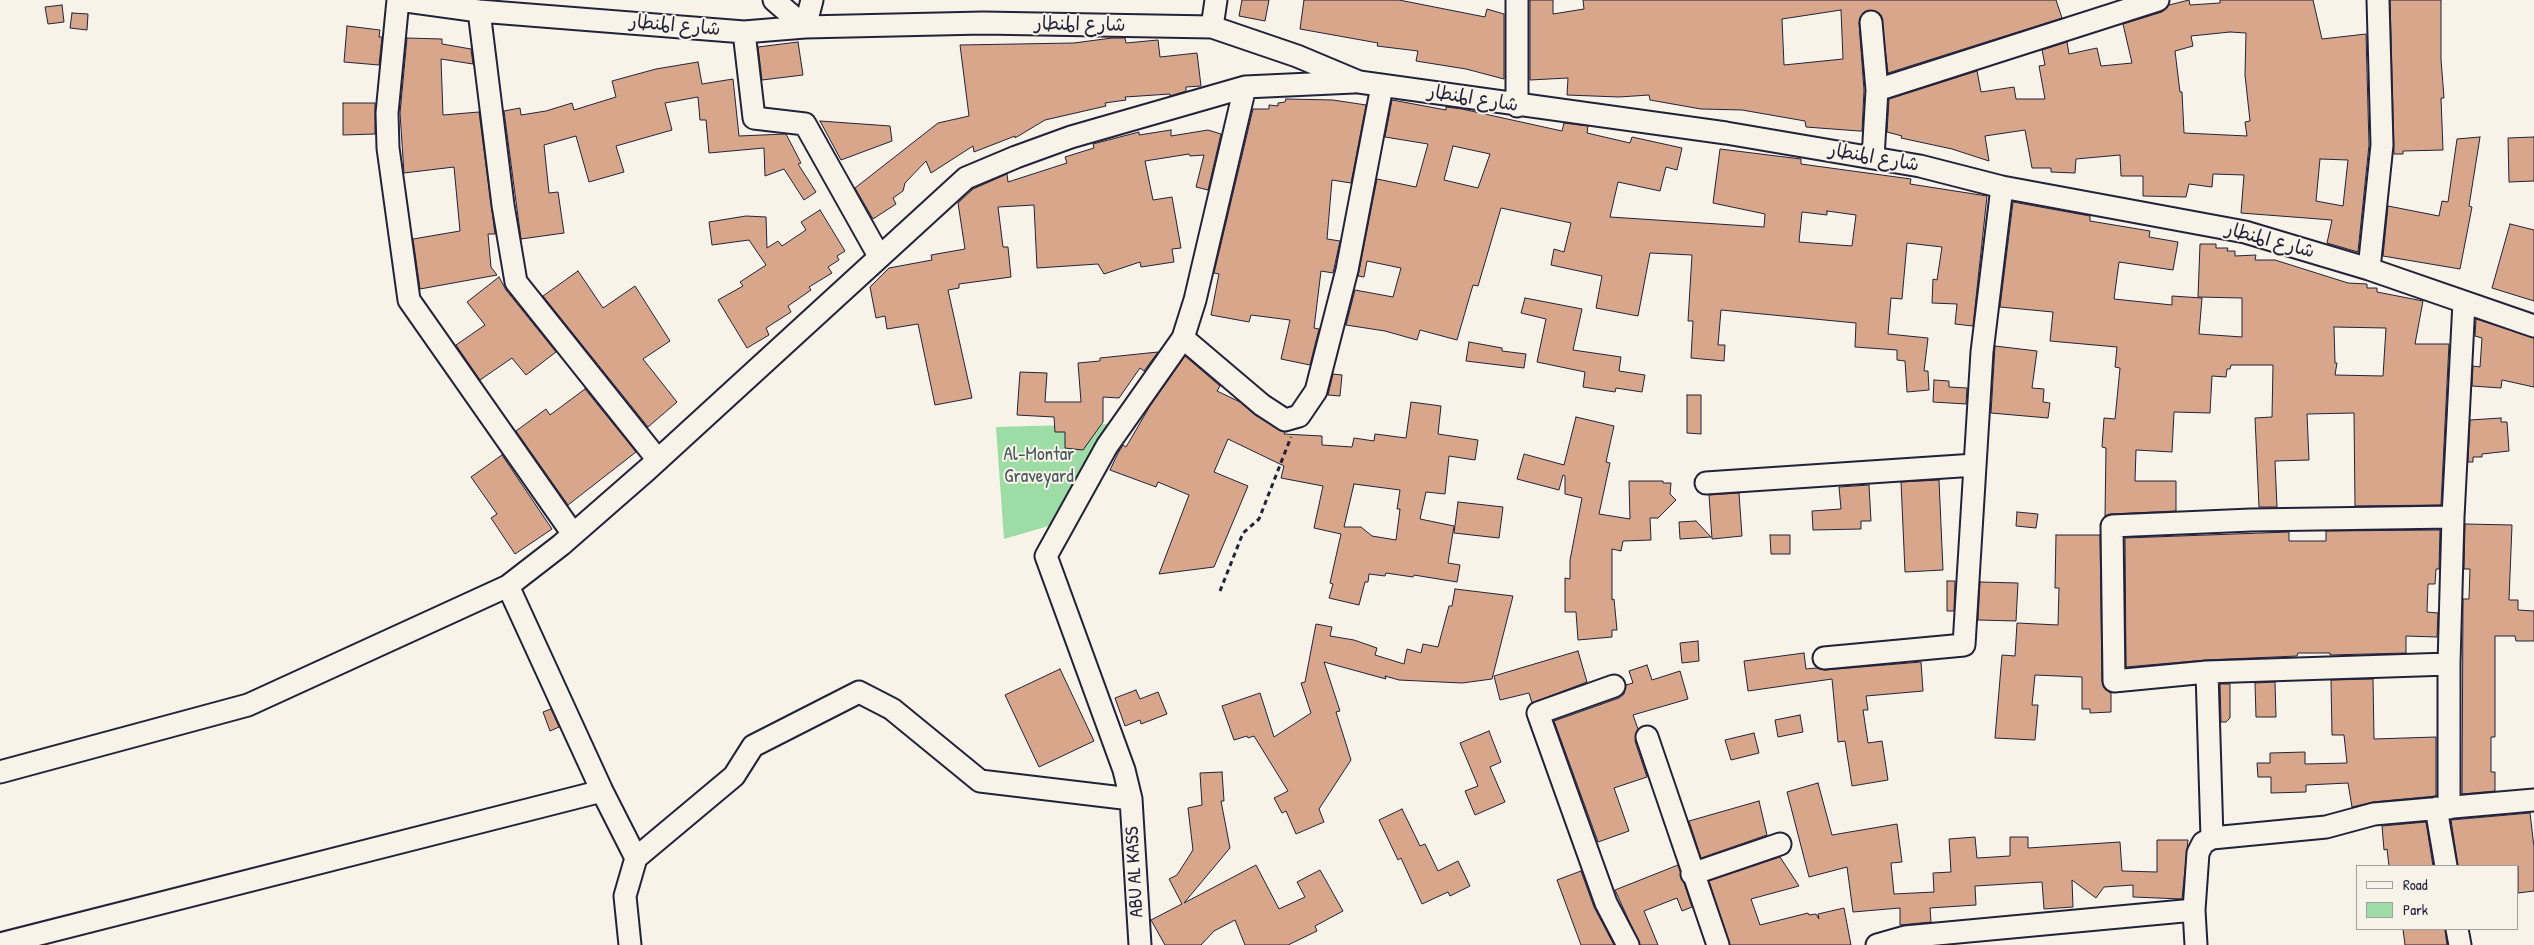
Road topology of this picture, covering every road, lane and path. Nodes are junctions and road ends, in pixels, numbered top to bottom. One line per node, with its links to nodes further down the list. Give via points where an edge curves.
1 (398, 0): 8 (street, شارع المنطار); 30 (street, via 387,122 409,300)
2 (774, 0): 10 (street)
3 (812, 0): 10 (street)
4 (1216, 0): 11 (street)
5 (1516, 0): 17 (street)
6 (2158, 0): 16 (street)
7 (2378, 0): 21 (street, via 2382,145)
8 (480, 11): 12 (street, شارع المنطار); 26 (street, via 502,206 516,282)
9 (1871, 22): 16 (street)
10 (805, 27): 11 (street, شارع المنطار, via 982,23); 12 (street, شارع المنطار)
11 (1212, 27): 13 (street, شارع المنطار, via 1297,56)
12 (744, 32): 20 (street, via 754,118 805,124)
13 (1359, 82): 14 (street, شارع المنطار); 15 (street)
14 (1382, 86): 17 (street, شارع المنطار); 25 (street, via 1347,270 1316,391)
15 (1245, 87): 20 (street, via 1071,138 966,178); 24 (street, ABU AL KASS, via 1195,300)
16 (1877, 90): 18 (street)
17 (1517, 106): 18 (street, شارع المنطار, via 1726,133)
18 (1873, 158): 19 (street, شارع المنطار, via 1920,166)
19 (2002, 187): 21 (street, شارع المنطار, via 2245,232); 27 (street, via 1982,352)
20 (879, 256): 26 (street)
21 (2369, 269): 22 (street, شارع المنطار)
22 (2464, 302): 23 (street, شارع المنطار); 29 (street)
23 (2534, 326)
24 (1183, 338): 25 (street, via 1262,405 1285,420); 40 (street, ABU AL KASS, via 1106,446 1046,556 1124,770)
25 (1299, 416): 32 (path, via 1259,519 1243,533)
26 (658, 460): 30 (street)
27 (1975, 465): 28 (street); 33 (street, via 1964,645)
28 (1706, 483)
29 (2453, 517): 34 (street); 35 (street, via 2112,526 2114,681)
30 (573, 534): 31 (street)
31 (508, 586): 38 (street, via 248,705); 39 (street)
32 (1220, 592)
33 (1824, 658)
34 (2449, 664): 35 (street); 42 (street)
35 (2207, 672): 43 (street)
36 (1614, 686): 53 (street, via 1538,713 1606,903)
37 (1647, 737): 47 (street)
38 (0, 772)
39 (602, 791): 45 (street); 50 (street)
40 (1131, 799): 45 (street, via 980,781 892,709 859,692 753,746 734,776); 52 (street, ABU AL KASS)
41 (2534, 800): 42 (street)
42 (2442, 808): 43 (street, via 2374,814 2293,832); 46 (street)
43 (2212, 838): 48 (street, via 2203,843 2198,853)
44 (1780, 844): 47 (street)
45 (636, 858): 51 (street, via 625,896)
46 (2446, 865)
47 (1692, 874): 54 (street)
48 (2194, 910): 55 (street, via 1905,937); 56 (street)
49 (2457, 930): 57 (street)
50 (0, 944)
51 (630, 945)
52 (1140, 945)
53 (1628, 945)
54 (1718, 945)
55 (1877, 945)
56 (2196, 945)
57 (2460, 945)

